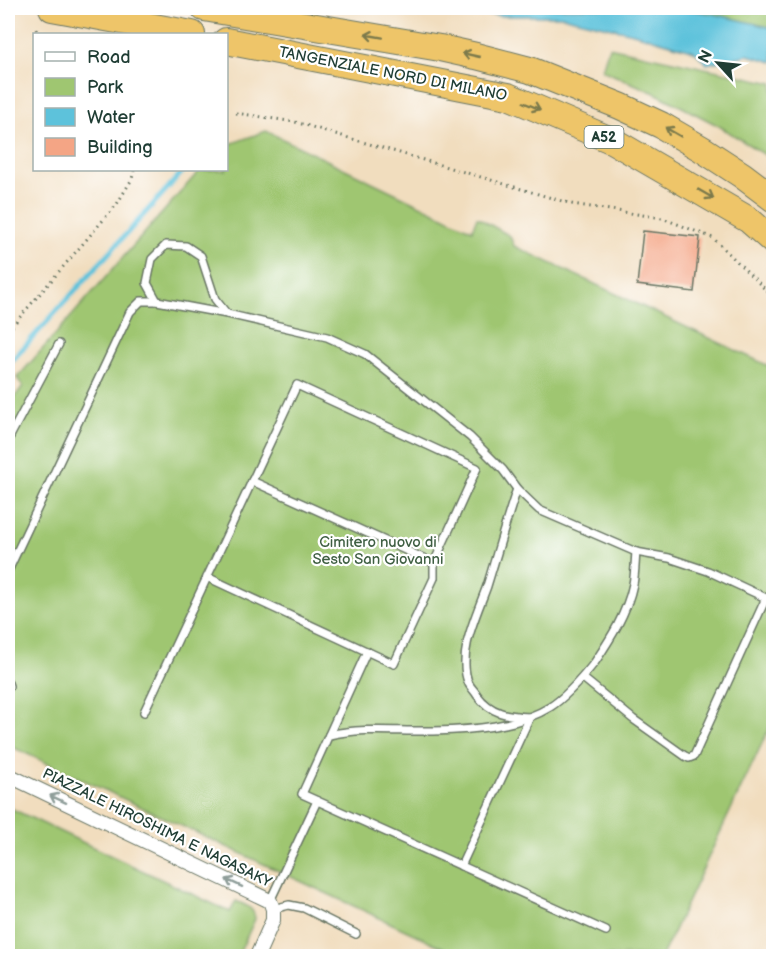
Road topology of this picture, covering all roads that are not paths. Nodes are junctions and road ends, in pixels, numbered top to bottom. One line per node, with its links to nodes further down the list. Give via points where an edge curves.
1 (52, 8): 3 (highway)
2 (204, 8): 5 (highway, TANGENZIALE NORD DI MILANO / A52, one-way to 2, via 661,125 530,70 440,48)
3 (187, 33)
4 (228, 41): 6 (highway, TANGENZIALE NORD DI MILANO / A52, one-way to 6, via 508,96 613,141 749,220)
5 (774, 199)
6 (774, 242)
7 (157, 301): 8 (lane); 8 (lane, via 147,283 152,259 166,245 186,246 201,256 215,299); 15 (lane, via 141,301 130,312)
8 (227, 314): 12 (lane, via 327,337 365,354 470,437)
9 (59, 344): 10 (lane)
10 (8, 440)
11 (252, 481): 14 (lane); 14 (lane, via 297,385 477,468); 16 (lane)
12 (518, 489): 13 (lane, via 539,510); 22 (lane, via 468,636 465,665 469,683 488,706 509,717)
13 (636, 552): 18 (lane, via 633,584 623,612 611,638); 18 (lane, via 708,571 766,598 694,756 685,756)
14 (434, 563): 17 (lane, via 434,578 394,664)
15 (8, 571)
16 (207, 577): 17 (lane); 21 (lane)
17 (368, 651): 23 (lane)
18 (583, 678): 22 (lane, via 551,706)
19 (8, 684): 20 (lane)
20 (8, 689)
21 (144, 712)
22 (530, 717): 23 (lane, via 489,727 434,731 367,729); 26 (lane)
23 (329, 735): 25 (lane, via 302,794)
24 (8, 775): 27 (street, PIAZZALE HIROSHIMA E NAGASAKY, one-way to 24)
25 (317, 801): 26 (lane); 27 (lane)
26 (461, 867): 28 (lane)
27 (272, 905): 29 (lane, via 304,908); 30 (street, PIAZZALE HIROSHIMA E NAGASAKY, via 273,920)
28 (606, 931)
29 (356, 934)
30 (257, 957)

